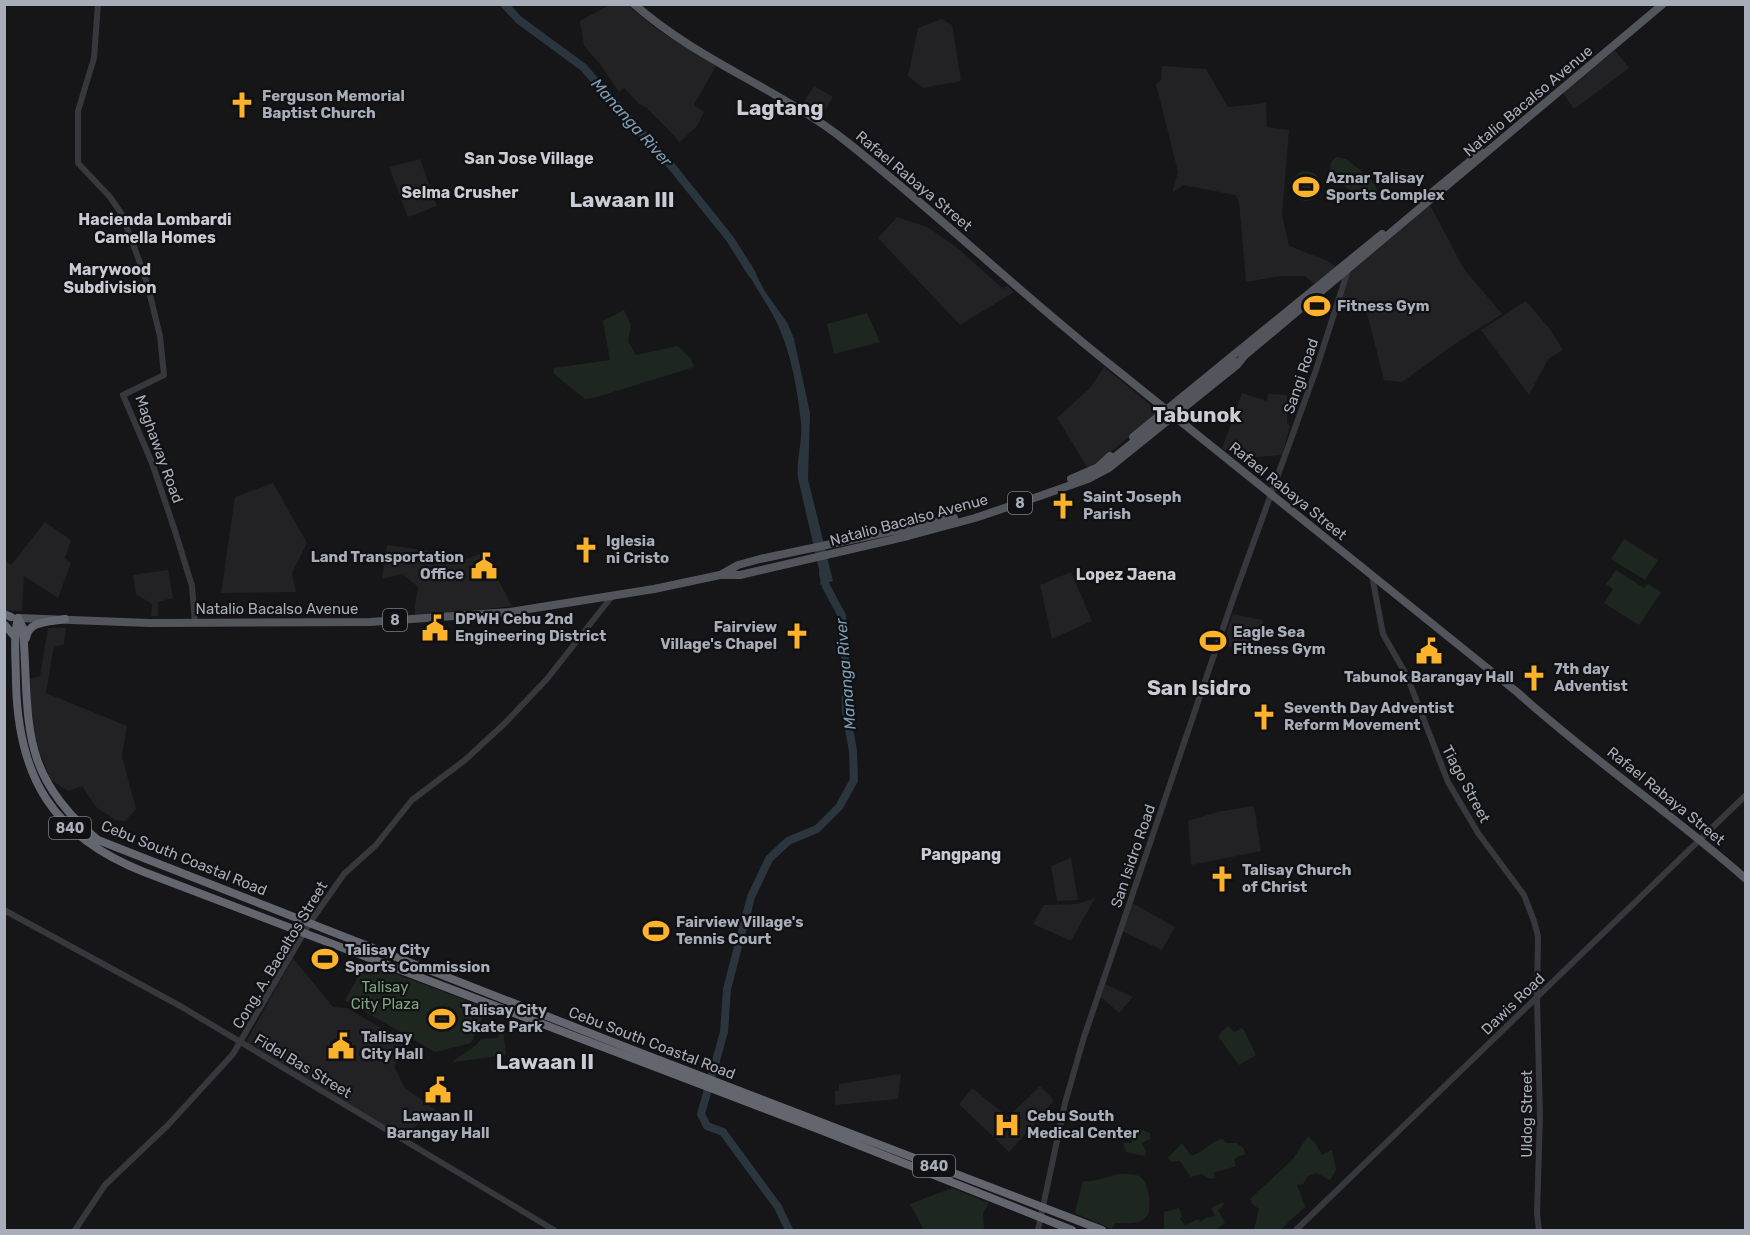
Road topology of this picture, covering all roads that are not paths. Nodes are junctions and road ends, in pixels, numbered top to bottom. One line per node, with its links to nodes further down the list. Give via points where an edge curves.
1 (98, 4): 16 (street, Maghaway Road, via 94,58 78,111 78,163 121,213 147,283 160,336 164,375 123,395 152,462 192,586)
2 (634, 4): 7 (main road, Rafael Rabaya Street, via 683,42 841,137)
3 (1657, 4): 5 (main road, Natalio Bacalso Avenue / 8)
4 (1664, 4): 5 (main road, Natalio Bacalso Avenue / 8)
5 (1346, 267): 6 (main road, Natalio Bacalso Avenue / 8); 10 (street, Sangi Road, via 1317,370)
6 (1242, 354): 7 (main road, Natalio Bacalso Avenue); 8 (main road, Natalio Bacalso Avenue, via 1237,365); 9 (main road, Natalio Bacalso Avenue / 8, bridge)
7 (1167, 410): 8 (main road, Rafael Rabaya Street); 9 (main road, Natalio Bacalso Avenue)
8 (1174, 415): 9 (main road, Natalio Bacalso Avenue); 10 (main road, Rafael Rabaya Street)
9 (1098, 471): 11 (main road, Natalio Bacalso Avenue / 8, via 974,513 760,559); 11 (main road, Natalio Bacalso Avenue / 8, via 986,514 909,536 740,575)
10 (1271, 495): 12 (main road, Rafael Rabaya Street); 29 (street, San Isidro Road, via 1084,1037)
11 (720, 575): 13 (main road, Natalio Bacalso Avenue / 8)
12 (1372, 576): 20 (main road, Rafael Rabaya Street); 25 (street, Tiago Street, via 1383,634 1407,676 1448,782 1478,833 1524,895 1532,914 1538,936)
13 (613, 595): 16 (main road, Natalio Bacalso Avenue / 8, via 510,612 370,622); 23 (street, Cong. A. Bacaltos Street, via 547,679 496,732 408,804 376,845 344,874)
14 (9, 618): 15 (main road, Natalio Bacalso Avenue / 8); 17 (highway, Cebu South Coastal Road / 840); 17 (highway); 18 (highway, Cebu South Coastal Road / 840, via 23,628)
15 (65, 620): 16 (main road, Natalio Bacalso Avenue / 8); 18 (highway, via 31,626)
16 (195, 623)
17 (15, 637): 24 (highway, Cebu South Coastal Road / 840, via 17,710 27,760 38,785 70,828 88,843 133,867)
18 (25, 644): 23 (highway, Cebu South Coastal Road / 840, via 29,731 35,758 60,803 76,822 98,840)
19 (1746, 795): 20 (street, Dawis Road)
20 (1700, 839): 21 (main road, Rafael Rabaya Street); 25 (street, Dawis Road)
21 (1746, 879)
22 (4, 910): 26 (street, Fidel Bas Street)
23 (310, 923): 24 (street, Cong. A. Bacaltos Street); 27 (highway, Cebu South Coastal Road / 840)
24 (304, 932): 26 (street, Cong. A. Bacaltos Street); 27 (highway, Cebu South Coastal Road / 840)
25 (1537, 998): 36 (street, Dawis Road); 37 (street, Uldog Street)
26 (242, 1042): 31 (street, Cong. A. Bacaltos Street, via 168,1125 105,1185); 32 (street, Fidel Bas Street)
27 (626, 1051): 28 (highway, Cebu South Coastal Road / 840)
28 (824, 1128): 29 (highway, Cebu South Coastal Road / 840); 30 (highway, Cebu South Coastal Road / 840)
29 (1042, 1208): 30 (street, San Isidro Road); 35 (highway, Cebu South Coastal Road / 840)
30 (1040, 1218): 33 (street, San Isidro Road); 34 (highway, Cebu South Coastal Road / 840)
31 (75, 1230)
32 (554, 1230)
33 (1038, 1230)
34 (1072, 1230)
35 (1102, 1230)
36 (1296, 1230)
37 (1539, 1230)

